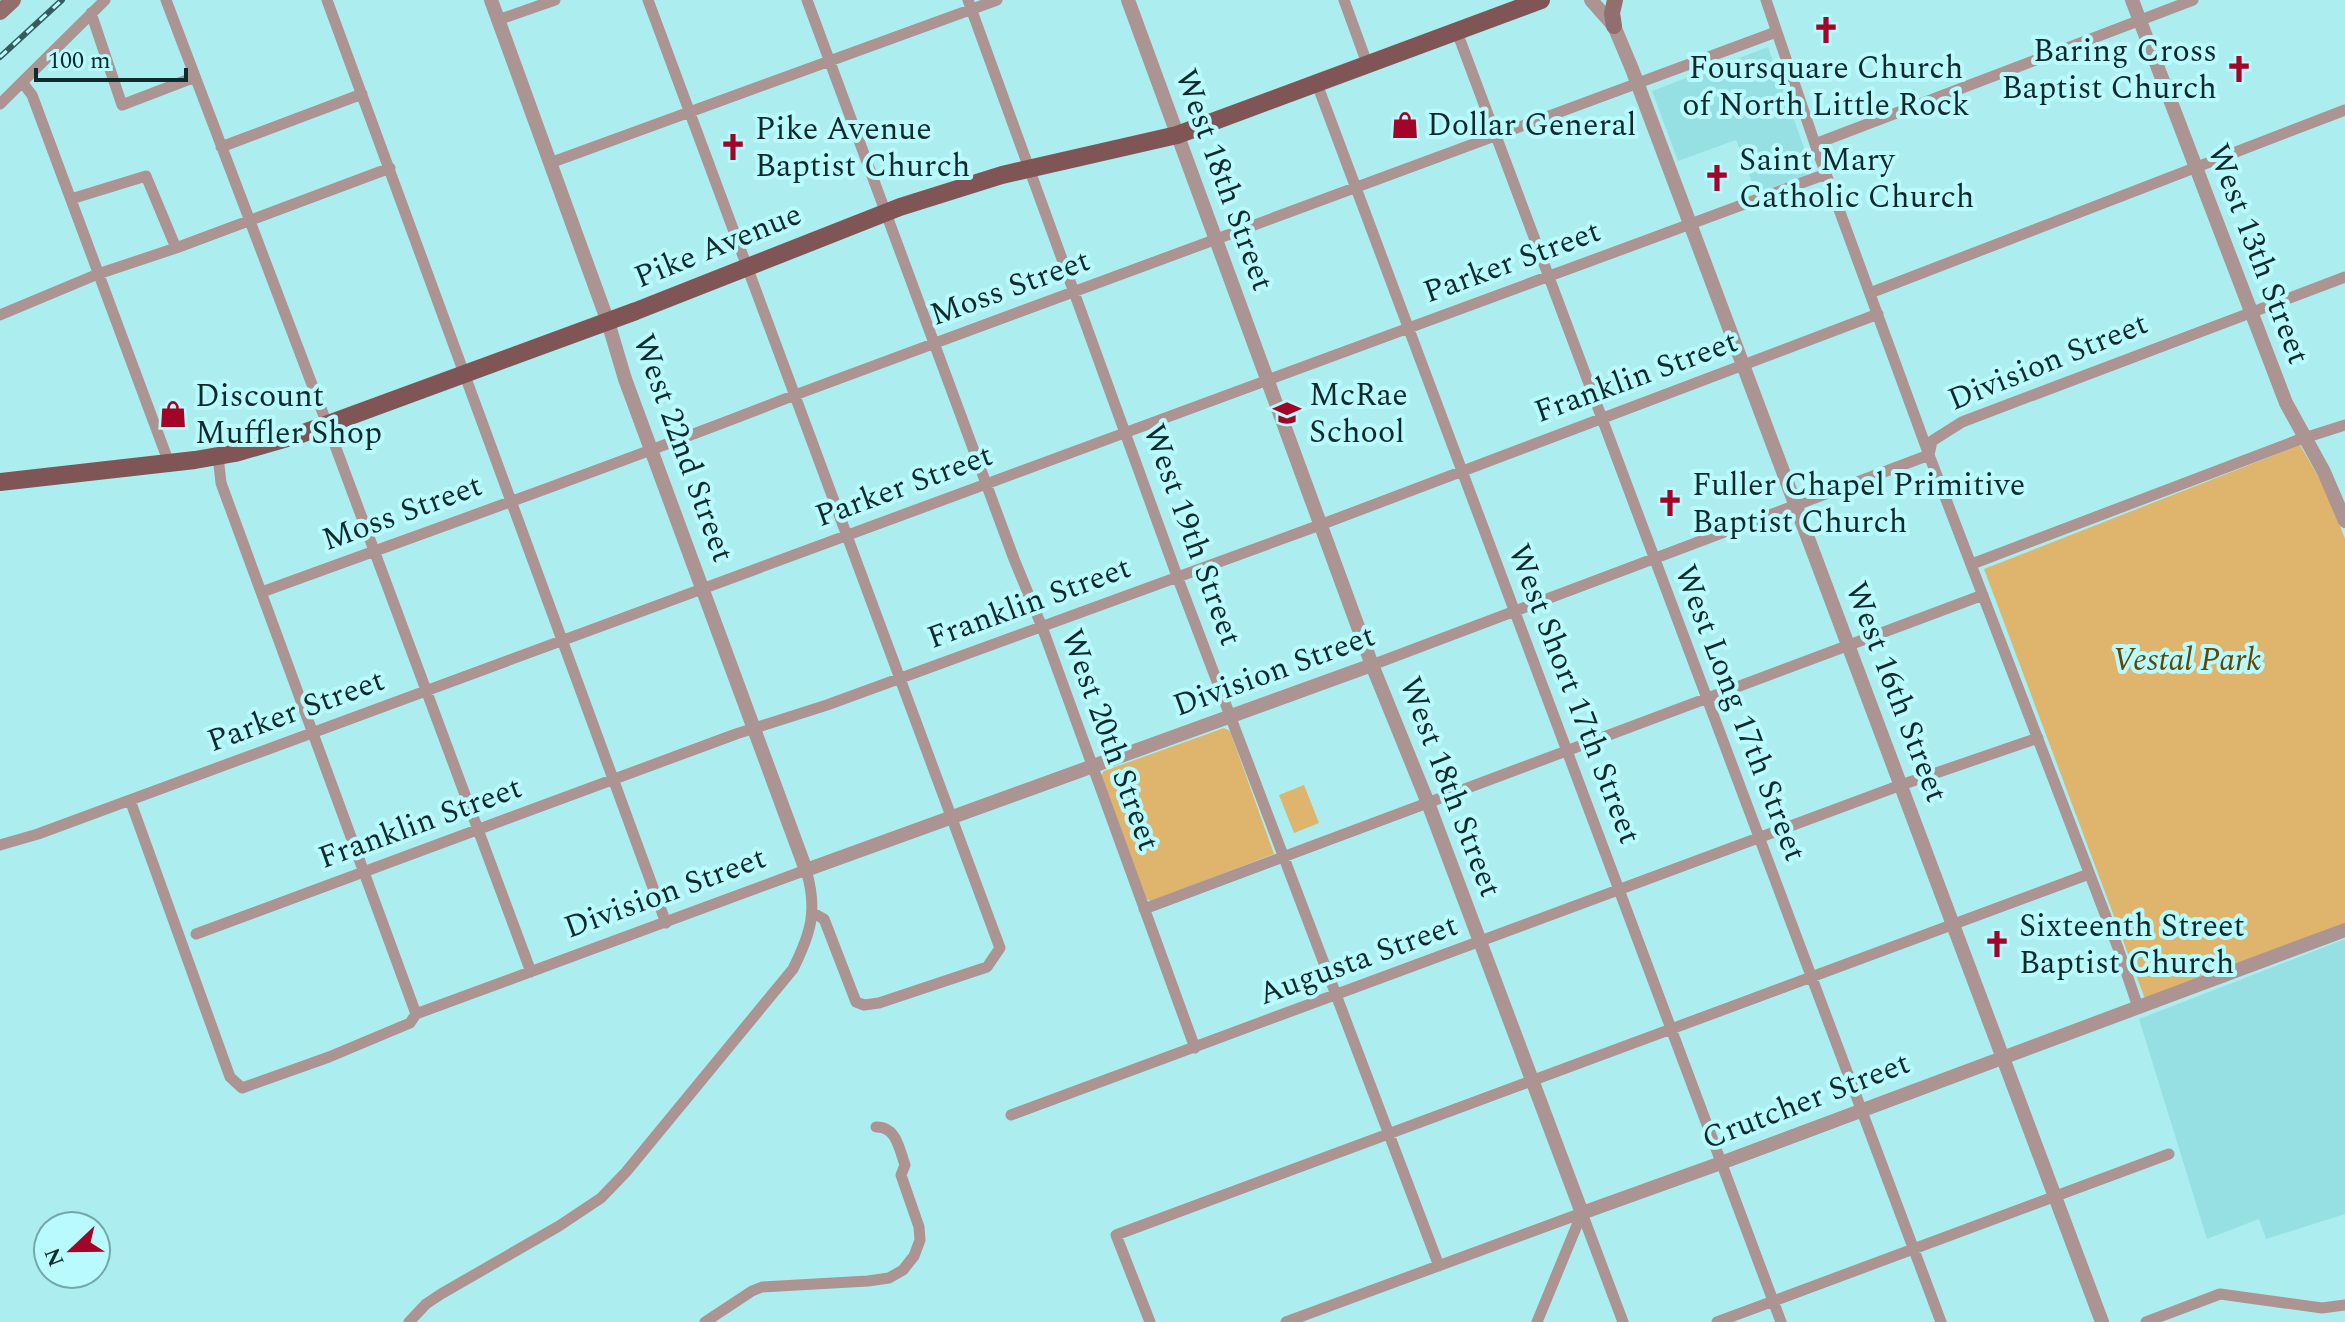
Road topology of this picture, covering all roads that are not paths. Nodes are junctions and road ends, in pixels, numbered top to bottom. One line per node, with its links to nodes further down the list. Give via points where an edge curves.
1 (13, 0): 19 (main road)
2 (105, 0): 20 (street)
3 (166, 0): 28 (street)
4 (327, 0): 32 (street)
5 (491, 0): 21 (street, West 22nd Street)
6 (555, 0): 21 (street)
7 (648, 0): 35 (street)
8 (807, 0): 26 (street, West 20th Street)
9 (997, 0): 18 (street)
10 (1128, 0): 36 (street, West 18th Street)
11 (1344, 0): 27 (street)
12 (1591, 0): 23 (street, West 16th Street)
13 (1615, 0): 23 (main road)
14 (1766, 0): 25 (street)
15 (2132, 0): 22 (street, West 13th Street)
16 (2193, 0): 22 (street)
17 (1534, 1): 24 (main road, Pike Avenue)
18 (970, 4): 26 (street); 43 (street, West 19th Street)
19 (0, 12)
20 (91, 13): 28 (street, via 122,105); 29 (street)
21 (498, 20): 40 (street, West 22nd Street)
22 (2140, 20): 38 (street); 41 (street, West 13th Street)
23 (1614, 26): 31 (street, West 16th Street)
24 (1457, 32): 27 (main road, Pike Avenue); 37 (street, West Long 17th Street)
25 (1776, 32): 31 (street, Moss Street); 38 (street)
26 (829, 61): 35 (street); 47 (street, West 20th Street)
27 (1368, 66): 30 (main road, Pike Avenue)
28 (195, 77): 39 (street)
29 (22, 82): 33 (street); 46 (street, via 32,95)
30 (1317, 84): 36 (main road, Pike Avenue); 45 (street, West Short 17th Street)
31 (1637, 84): 37 (street, Moss Street); 49 (street, West 16th Street)
32 (362, 94): 39 (street); 42 (street)
33 (0, 104)
34 (2345, 110): 41 (street)
35 (690, 112): 40 (street); 52 (street)
36 (1177, 135): 43 (main road, Pike Avenue); 50 (street, West 18th Street)
37 (1496, 136): 45 (street, Moss Street); 54 (street, West Long 17th Street)
38 (1815, 144): 44 (street)
39 (221, 147): 48 (street)
40 (550, 163): 61 (street, West 22nd Street)
41 (2195, 167): 57 (street); 58 (street, West 13th Street)
42 (390, 168): 48 (street); 65 (street)
43 (1029, 169): 47 (main road, Pike Avenue); 56 (street, West 19th Street)
44 (1826, 174): 49 (street, Parker Street); 57 (street)
45 (1356, 188): 50 (street, Moss Street); 62 (street, West Short 17th Street)
46 (71, 199): 51 (street, via 146,176); 53 (street)
47 (885, 213): 52 (main road, Pike Avenue); 63 (street, West 20th Street)
48 (249, 220): 51 (street); 69 (street)
49 (1690, 224): 54 (street, Parker Street); 64 (street, West 16th Street)
50 (1216, 239): 56 (street, Moss Street); 66 (street, West 18th Street)
51 (176, 248): 53 (street)
52 (747, 267): 61 (main road, Pike Avenue); 67 (street)
53 (98, 274): 60 (street); 76 (street)
54 (1549, 276): 62 (street, Parker Street); 68 (street, West Long 17th Street)
55 (2345, 277): 58 (street, Division Street)
56 (1073, 292): 63 (street, Moss Street); 71 (street, West 19th Street)
57 (1870, 293): 59 (street)
58 (2251, 313): 72 (street, West 13th Street); 74 (street, Division Street, via 1962,422 1932,441)
59 (1878, 314): 64 (street, Franklin Street); 74 (street)
60 (0, 315)
61 (608, 322): 65 (main road, Pike Avenue); 73 (street, West 22nd Street)
62 (1409, 328): 66 (street, Parker Street); 77 (street, West Short 17th Street)
63 (934, 344): 67 (street, Moss Street); 79 (street, West 20th Street)
64 (1743, 366): 68 (street, Franklin Street); 81 (street, West 16th Street)
65 (464, 373): 69 (main road, Pike Avenue); 80 (street)
66 (1269, 379): 71 (street, Parker Street); 83 (street, West 18th Street)
67 (795, 395): 73 (street, Moss Street); 84 (street)
68 (1601, 418): 77 (street, Franklin Street); 86 (street, West Long 17th Street)
69 (327, 424): 75 (main road, Pike Avenue); 85 (street)
70 (2345, 425): 72 (street)
71 (1126, 432): 79 (street, Parker Street); 88 (street, West 19th Street)
72 (2305, 438): 82 (street, West 13th Street); 87 (street)
73 (652, 451): 80 (street, Moss Street); 89 (street, West 22nd Street)
74 (1929, 455): 81 (street, Division Street); 87 (street)
75 (218, 456): 76 (main road, Pike Avenue); 90 (street, via 221,483)
76 (169, 463): 78 (main road, Pike Avenue)
77 (1461, 470): 83 (street, Franklin Street); 92 (street, West Short 17th Street)
78 (0, 482)
79 (986, 484): 84 (street, Parker Street); 93 (street, West 20th Street)
80 (511, 500): 85 (street, Moss Street); 94 (street)
81 (1795, 505): 86 (street, Division Street); 95 (street, West 16th Street)
82 (2345, 521)
83 (1320, 525): 88 (street, Franklin Street); 96 (street, West 18th Street)
84 (847, 535): 89 (street, Parker Street); 97 (street)
85 (374, 551): 90 (street, Moss Street); 98 (street)
86 (1655, 558): 92 (street, Division Street); 99 (street, West Long 17th Street)
87 (1972, 564): 91 (street)
88 (1177, 576): 93 (street, Franklin Street); 100 (street, West 19th Street)
89 (703, 588): 94 (street, Parker Street); 101 (street, West 22nd Street)
90 (262, 592): 102 (street)
91 (1983, 595): 95 (street); 103 (street)
92 (1515, 611): 96 (street, Division Street); 104 (street, West Short 17th Street)
93 (1042, 627): 97 (street, Franklin Street); 105 (street, West 20th Street)
94 (563, 640): 98 (street, Parker Street); 106 (street)
95 (1848, 645): 99 (street); 107 (street, West 16th Street)
96 (1372, 665): 100 (street, Division Street); 109 (street, West 18th Street)
97 (901, 678): 101 (street, Franklin Street); 110 (street)
98 (426, 690): 102 (street, Parker Street); 111 (street)
99 (1707, 698): 104 (street); 112 (street, West Long 17th Street)
100 (1232, 716): 105 (street, Division Street); 114 (street, West 19th Street)
101 (755, 729): 106 (street, Franklin Street); 115 (street, West 22nd Street)
102 (313, 732): 108 (street, Parker Street); 116 (street)
103 (2038, 738): 107 (street, Augusta Street); 117 (street)
104 (1567, 751): 109 (street); 118 (street, West Short 17th Street)
105 (1091, 768): 110 (street, Division Street); 119 (street, West 20th Street)
106 (614, 779): 111 (street, Franklin Street); 121 (street)
107 (1901, 785): 112 (street, Augusta Street); 122 (street, West 16th Street)
108 (130, 800): 113 (street, Parker Street); 130 (street, Division Street, via 235,1084 246,1088 410,1023)
109 (1428, 803): 114 (street); 125 (street, West 18th Street)
110 (952, 818): 115 (street, Division Street); 120 (street, via 1000,948 987,967 864,1005 856,1002 824,919)
111 (478, 829): 116 (street, Franklin Street); 126 (street)
112 (1760, 838): 118 (street, Augusta Street); 127 (street, West Long 17th Street)
113 (0, 845)
114 (1285, 856): 119 (street); 128 (street, West 19th Street)
115 (806, 870): 120 (street); 121 (street, Division Street)
116 (364, 871): 124 (street, Franklin Street); 130 (street)
117 (2089, 874): 122 (street); 129 (street)
118 (1620, 890): 125 (street, Augusta Street); 131 (street, West Short 17th Street)
119 (1144, 909): 132 (street, West 20th Street)
120 (813, 913): 147 (street, via 793,969 626,1172 589,1207 441,1294)
121 (666, 923): 126 (street, Division Street)
122 (1953, 924): 127 (street); 133 (street, West 16th Street)
123 (2345, 930): 129 (street, Crutcher Street)
124 (196, 934)
125 (1480, 943): 128 (street, Augusta Street); 134 (street, West 18th Street)
126 (531, 972): 130 (street, Division Street)
127 (1812, 977): 131 (street); 135 (street, West Long 17th Street)
128 (1338, 996): 132 (street, Augusta Street); 138 (street, West 19th Street)
129 (2138, 1007): 133 (street, Crutcher Street)
130 (416, 1014)
131 (1672, 1029): 134 (street); 140 (street, West Short 17th Street)
132 (1195, 1048): 136 (street, Augusta Street)
133 (2003, 1057): 135 (street, Crutcher Street); 141 (street, West 16th Street)
134 (1532, 1080): 138 (street); 142 (street, West 18th Street)
135 (1861, 1109): 140 (street, Crutcher Street); 143 (street, West Long 17th Street)
136 (1011, 1115)
137 (876, 1127): 148 (street, via 892,1131 919,1227 917,1248 903,1270 868,1281 762,1287)
138 (1389, 1133): 144 (street, West 19th Street); 149 (street, via 1116,1235)
139 (2169, 1154): 141 (street)
140 (1721, 1163): 142 (street, Crutcher Street); 145 (street, West Short 17th Street)
141 (2054, 1195): 143 (street); 156 (street, West 16th Street)
142 (1582, 1213): 144 (street, Crutcher Street); 151 (street); 152 (street, West 18th Street)
143 (1914, 1248): 145 (street); 155 (street, West Long 17th Street)
144 (1439, 1266): 150 (street, Crutcher Street)
145 (1773, 1301): 153 (street); 154 (street, West Short 17th Street)
146 (2345, 1305): 157 (street, via 2322,1308 2220,1294)
147 (409, 1322)
148 (705, 1322)
149 (1150, 1322)
150 (1288, 1322)
151 (1537, 1322)
152 (1623, 1322)
153 (1717, 1322)
154 (1781, 1322)
155 (1941, 1322)
156 (2102, 1322)
157 (2146, 1322)

